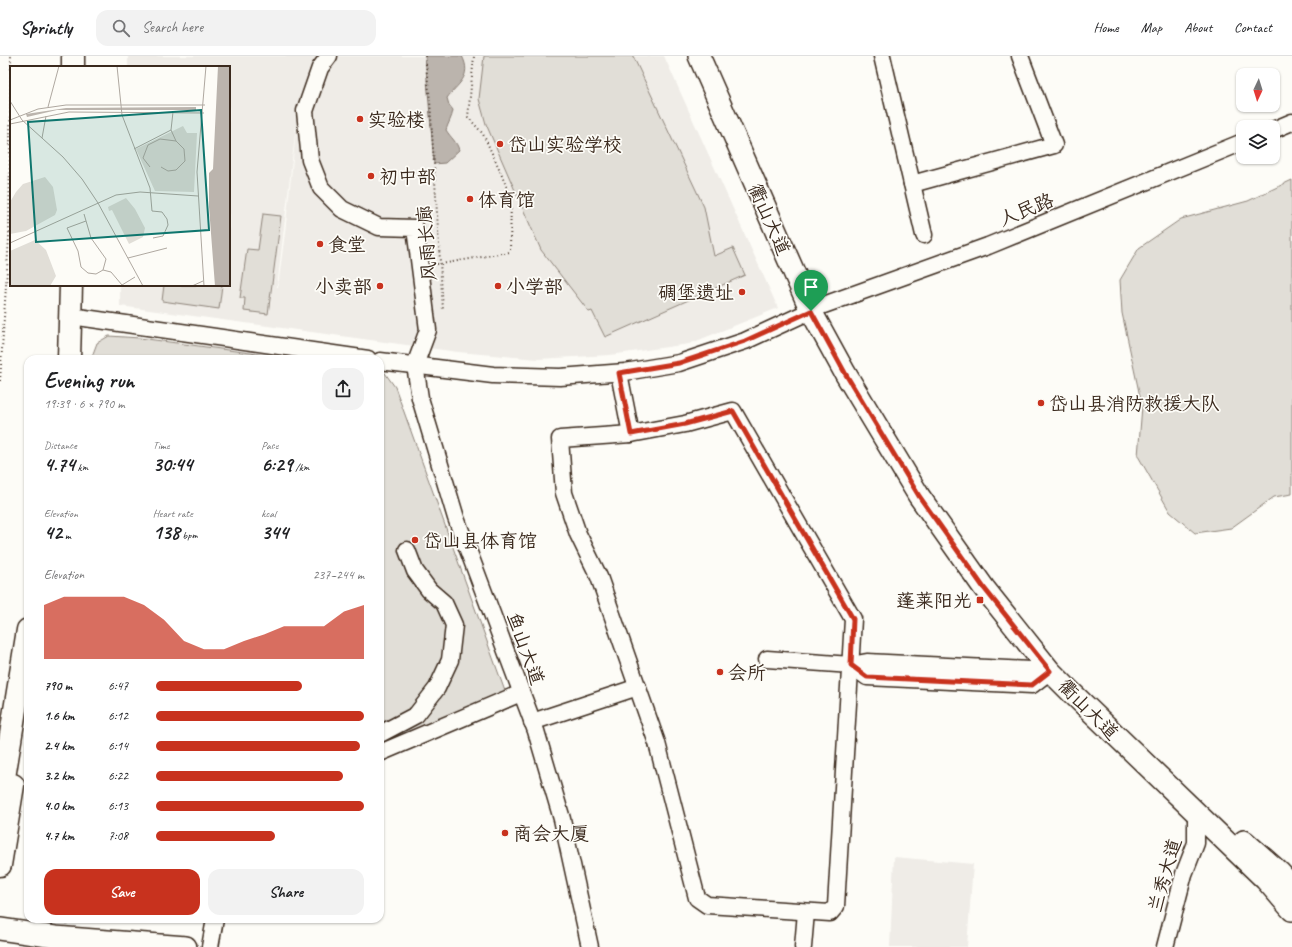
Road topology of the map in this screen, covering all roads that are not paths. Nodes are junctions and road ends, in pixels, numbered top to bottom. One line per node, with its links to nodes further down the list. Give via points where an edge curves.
1 (328, 56): 20 (street, via 320,68 305,111 310,160 322,188 342,208 379,227 415,228 428,330)
2 (699, 56): 13 (main road, 衢山大道)
3 (711, 56): 13 (main road, 衢山大道)
4 (882, 56): 9 (street)
5 (1020, 56): 9 (street, via 1054,145)
6 (1292, 122): 7 (street)
7 (1280, 127)
8 (1236, 145): 13 (street, 人民路, via 988,246)
9 (912, 184): 10 (street)
10 (924, 236)
11 (60, 286): 16 (highway)
12 (71, 286): 14 (highway)
13 (816, 308): 21 (street, 人民路, via 745,341 679,363); 27 (main road, 衢山大道, via 845,373 919,496 984,588); 39 (main road, 衢山大道, via 928,490 993,581 1080,686 1217,818)
14 (71, 316): 15 (street); 17 (highway)
15 (302, 354): 18 (street)
16 (57, 355)
17 (68, 355)
18 (315, 355)
19 (384, 361): 20 (street, 人民路)
20 (416, 365): 21 (street, 人民路, via 493,375 560,377); 29 (street, 鱼山大道, via 420,398 456,518)
21 (619, 373): 22 (street)
22 (631, 434): 26 (street, via 685,424 733,411 853,619); 28 (street, via 560,439 564,493 578,534 599,577)
23 (408, 550): 32 (street, via 414,571 428,590 444,603 454,625 450,660 437,688 416,715)
24 (24, 655): 34 (highway)
25 (766, 659): 26 (street)
26 (851, 665): 27 (street, via 867,662); 41 (street, via 836,906 830,913)
27 (1050, 671): 35 (main road, 衢山大道)
28 (638, 687): 31 (street); 41 (street, via 657,743 697,898 707,905)
29 (521, 693): 31 (street, 鱼山大道); 33 (street)
30 (24, 720): 38 (highway)
31 (532, 722): 46 (street, 鱼山大道, via 562,819)
32 (384, 732)
33 (384, 751)
34 (0, 802)
35 (1196, 813): 36 (main road, 衢山大道); 37 (street, 兰秀大道)
36 (1223, 839): 37 (street); 40 (main road, 衢山大道, via 1266,880)
37 (1196, 843): 48 (street, 兰秀大道, via 1184,874)
38 (0, 865)
39 (1292, 886)
40 (1292, 910)
41 (806, 912): 47 (street)
42 (214, 923): 45 (street)
43 (0, 929): 44 (main road, via 55,937)
44 (186, 947)
45 (210, 947)
46 (590, 947)
47 (803, 947)
48 (1165, 947)

